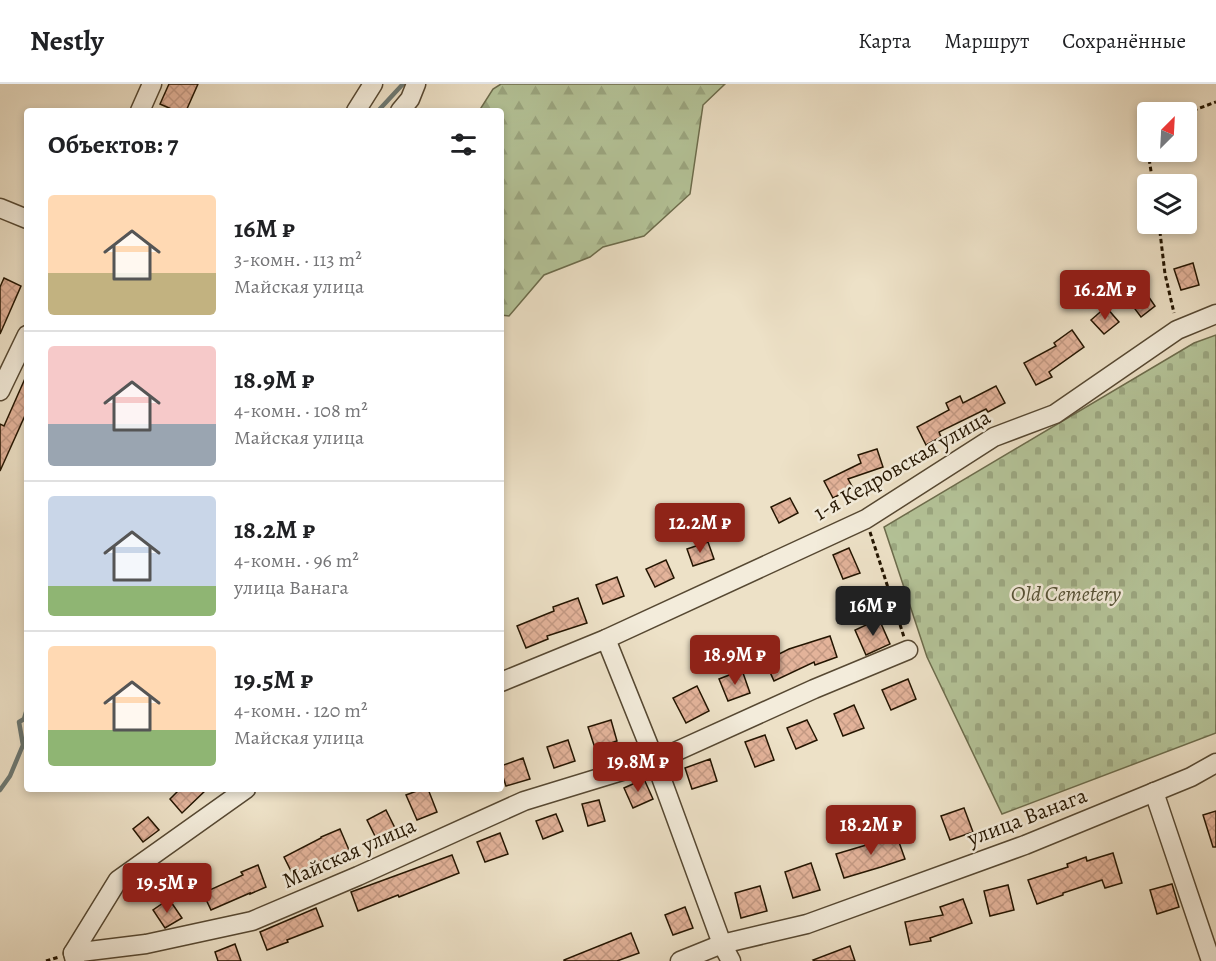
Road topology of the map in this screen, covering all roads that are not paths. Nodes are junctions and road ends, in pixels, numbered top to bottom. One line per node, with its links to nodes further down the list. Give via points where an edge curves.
1 (152, 84): 4 (street)
2 (373, 84): 5 (street)
3 (416, 84): 6 (street)
4 (141, 108)
5 (358, 108)
6 (402, 108)
7 (0, 208): 8 (street)
8 (24, 218)
9 (1216, 314): 12 (street, 1-я Кедровская улица, via 1177,330 1055,414 994,437 866,519)
10 (24, 341): 11 (street)
11 (0, 391)
12 (606, 639): 14 (street, 1-я Кедровская улица); 15 (street)
13 (908, 650): 15 (street, Майская улица)
14 (504, 681)
15 (655, 761): 19 (street); 20 (street, Майская улица, via 524,801 252,921)
16 (1216, 762): 18 (street, улица Ванага)
17 (242, 792): 20 (street, via 118,880)
18 (1154, 792): 19 (street, улица Ванага, via 1025,845 807,924); 23 (street)
19 (722, 944): 21 (street, улица Ванага); 22 (street)
20 (74, 957)
21 (680, 961)
22 (731, 961)
23 (1211, 961)

